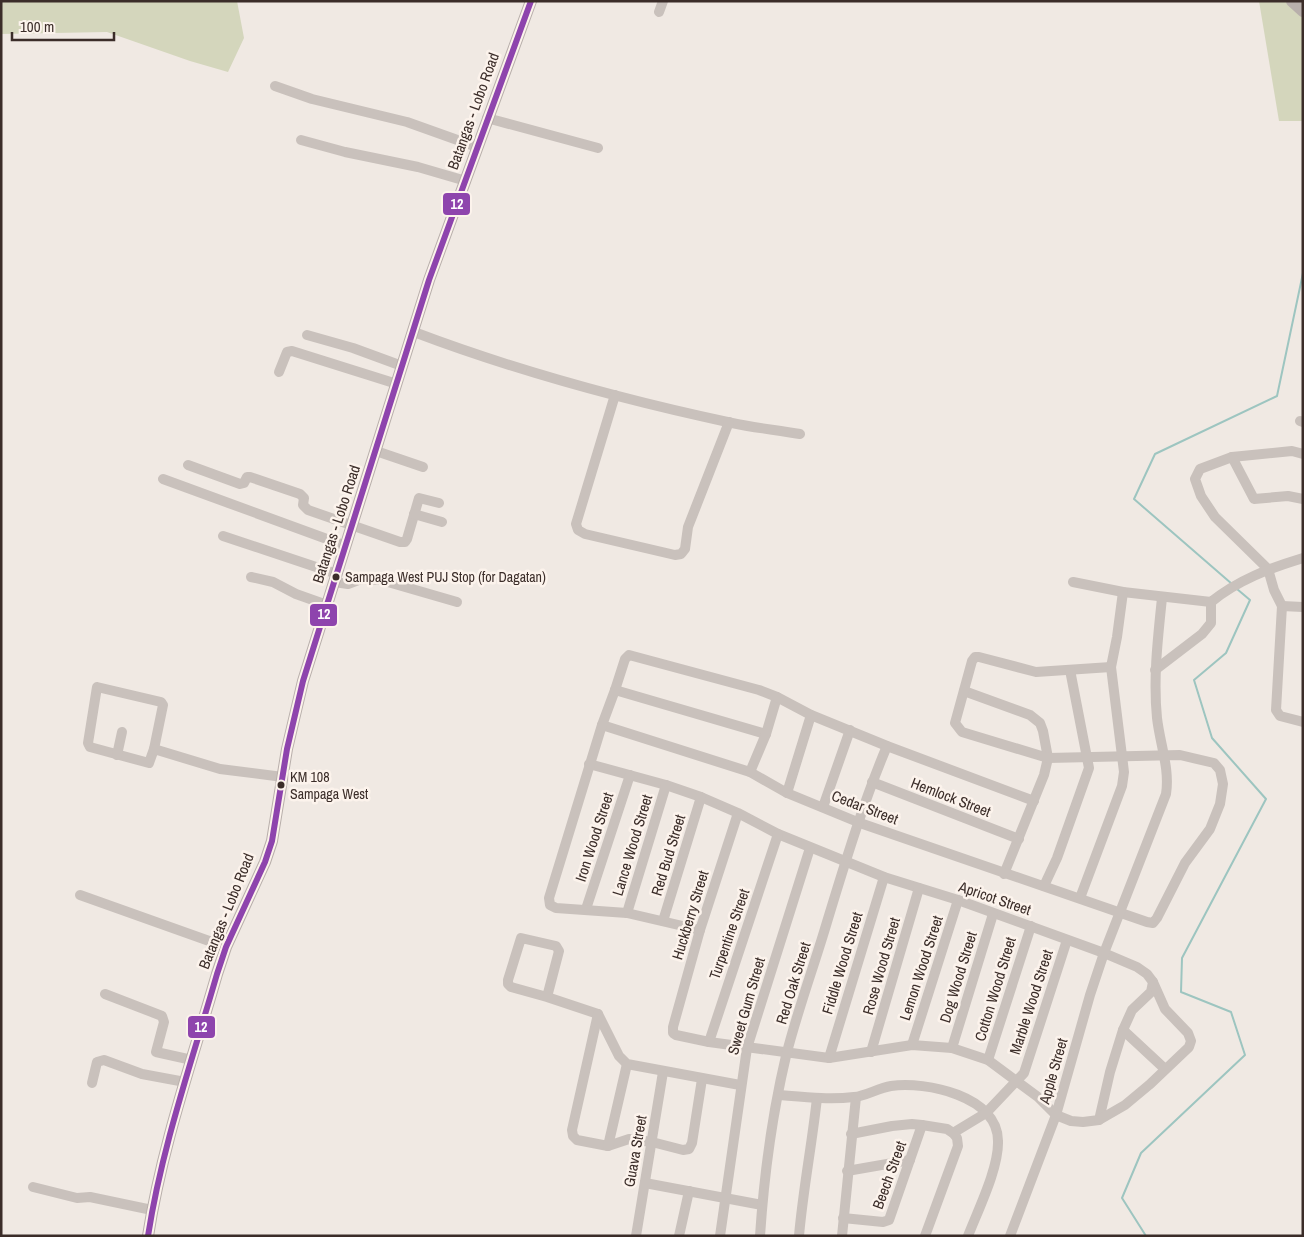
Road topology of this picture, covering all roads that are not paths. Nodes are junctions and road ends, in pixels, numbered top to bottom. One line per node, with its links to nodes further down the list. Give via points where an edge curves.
1 (530, 1): 7 (main road, Batangas - Lobo Road)
2 (663, 1): 5 (street)
3 (1292, 1): 4 (main road)
4 (1303, 11)
5 (659, 12)
6 (275, 86): 9 (street, via 312,99 407,122)
7 (488, 118): 9 (main road, Batangas - Lobo Road); 10 (street)
8 (300, 140): 11 (street)
9 (477, 147): 11 (main road, Batangas - Lobo Road)
10 (598, 148)
11 (466, 181): 12 (main road, Batangas - Lobo Road, via 441,245)
12 (414, 332): 14 (main road, Batangas - Lobo Road); 17 (street, via 560,381)
13 (307, 335): 14 (street)
14 (402, 366): 16 (main road, Batangas - Lobo Road)
15 (279, 372): 16 (street, via 287,352 292,350)
16 (397, 384): 20 (main road, Batangas - Lobo Road)
17 (616, 395): 18 (street); 18 (street, via 576,524 578,530 585,534 681,554 685,549 688,527)
18 (729, 422): 19 (street)
19 (800, 434)
20 (376, 451): 24 (street); 30 (main road, Batangas - Lobo Road)
21 (1303, 454): 22 (street, via 1292,451)
22 (1232, 456): 26 (street, via 1254,499 1288,496); 34 (street, via 1200,468 1195,479 1201,496 1215,517)
23 (188, 465): 30 (street, via 240,484 250,477 300,494 308,510)
24 (423, 467)
25 (163, 479): 32 (street)
26 (1303, 499)
27 (439, 503): 28 (street, via 419,498)
28 (414, 514): 29 (street); 30 (street, via 405,542)
29 (442, 522)
30 (353, 524): 32 (main road, Batangas - Lobo Road)
31 (223, 536): 36 (street)
32 (346, 546): 36 (main road, Batangas - Lobo Road)
33 (1303, 558): 34 (street)
34 (1263, 571): 41 (street, via 1225,590); 43 (street)
35 (251, 577): 42 (street, via 273,582)
36 (336, 578): 40 (street, via 348,584 361,579 381,580); 42 (main road, Batangas - Lobo Road)
37 (1073, 582): 38 (street)
38 (1123, 592): 39 (street); 45 (street)
39 (1162, 598): 41 (street); 47 (street, Apple Street)
40 (457, 602)
41 (1211, 602): 47 (street, via 1211,623 1202,634)
42 (327, 606): 67 (main road, Batangas - Lobo Road, via 303,681)
43 (1282, 606): 44 (street); 52 (street, via 1276,710 1280,716)
44 (1303, 607)
45 (1111, 667): 46 (street); 60 (street)
46 (1070, 670): 49 (street, via 1036,672 979,656 972,662); 62 (street)
47 (1156, 670): 61 (street, Apple Street, via 1157,717)
48 (615, 690): 50 (street, via 629,655); 53 (street); 56 (street)
49 (964, 691): 63 (street, via 1030,715 1040,723); 63 (street, via 955,723 962,732)
50 (777, 697): 51 (street); 56 (street)
51 (811, 715): 54 (street); 70 (street)
52 (1303, 722)
53 (602, 725): 64 (street); 65 (street, Cedar Street)
54 (850, 730): 57 (street); 73 (street)
55 (122, 732): 59 (street)
56 (766, 734): 65 (street)
57 (887, 746): 68 (street, Red Oak Street); 72 (street)
58 (154, 749): 59 (street, via 150,764); 59 (street, via 161,702 97,687 88,743 90,747); 67 (street, via 220,769)
59 (117, 755)
60 (1122, 756): 61 (street); 62 (street); 85 (street, via 1122,786)
61 (1163, 756): 88 (street, Apple Street, via 1168,782 1166,794); 88 (street, Cedar Street, via 1192,757 1214,763 1220,770 1220,804 1210,829 1185,863 1153,923)
62 (1087, 757): 63 (street); 82 (street, via 1089,768)
63 (1048, 758): 72 (street)
64 (589, 764): 66 (street, Apricot Street); 87 (street, via 549,898 550,905 556,908)
65 (750, 772): 70 (street, Cedar Street)
66 (630, 775): 69 (street, Apricot Street); 87 (street, Iron Wood Street)
67 (283, 777): 95 (main road, Batangas - Lobo Road, via 265,862)
68 (872, 782): 75 (street, Red Oak Street); 77 (street, Hemlock Street)
69 (666, 785): 71 (street, Apricot Street); 89 (street, Lance Wood Street)
70 (787, 793): 73 (street, Cedar Street)
71 (702, 797): 74 (street, Apricot Street); 91 (street, Red Bud Street)
72 (1034, 801): 77 (street)
73 (823, 807): 75 (street, Cedar Street)
74 (738, 813): 76 (street, Apricot Street); 93 (street, Huckberry Street)
75 (860, 823): 79 (street, Red Oak Street); 80 (street, Cedar Street)
76 (778, 834): 78 (street, Apricot Street); 102 (street, Turpentine Street)
77 (1019, 839): 80 (street)
78 (810, 848): 79 (street, Apricot Street); 104 (street, Sweet Gum Street)
79 (846, 861): 81 (street, Apricot Street); 107 (street, Red Oak Street)
80 (1004, 874): 82 (street, Cedar Street)
81 (884, 877): 83 (street, Apricot Street); 108 (street, Fiddle Wood Street)
82 (1044, 886): 85 (street, Cedar Street)
83 (919, 888): 86 (street, Apricot Street); 106 (street, Rose Wood Street)
84 (80, 895): 95 (street)
85 (1080, 898): 88 (street, Cedar Street)
86 (958, 900): 90 (street, Apricot Street); 103 (street, Lemon Wood Street)
87 (586, 909): 89 (street)
88 (1119, 912): 96 (street, Apple Street)
89 (627, 913): 91 (street)
90 (993, 914): 92 (street, Apricot Street); 105 (street, Dog Wood Street)
91 (663, 922): 93 (street)
92 (1031, 926): 94 (street, Apricot Street); 110 (street, Cotton Wood Street)
93 (700, 930): 102 (street, Huckberry Street, via 673,1033)
94 (1067, 940): 96 (street, Apricot Street); 114 (street, Marble Wood Street)
95 (226, 947): 109 (main road, Batangas - Lobo Road)
96 (1104, 953): 97 (street, Apricot Street, via 1137,967); 123 (street, Apple Street)
97 (1153, 982): 101 (street, via 1152,992 1132,1010); 112 (street, via 1165,1009 1188,1032 1192,1041)
98 (105, 994): 109 (street, via 162,1016 164,1022 156,1052)
99 (547, 997): 99 (street, via 508,984 521,938 558,948); 100 (street)
100 (598, 1014): 111 (street, via 619,1056); 129 (street, via 572,1130 577,1140)
101 (1122, 1030): 112 (street); 124 (street)
102 (709, 1042): 104 (street)
103 (912, 1045): 105 (street); 106 (street)
104 (747, 1048): 107 (street); 118 (street, Sweet Gum Street)
105 (952, 1048): 110 (street)
106 (872, 1052): 108 (street)
107 (787, 1054): 108 (street); 119 (street, Red Oak Street)
108 (829, 1058)
109 (192, 1060): 116 (main road, Batangas - Lobo Road)
110 (988, 1060): 114 (street)
111 (627, 1064): 113 (street); 129 (street)
112 (1165, 1069): 124 (street, via 1125,1105)
113 (663, 1072): 115 (street); 128 (street, Guava Street)
114 (1021, 1077): 122 (street); 123 (street)
115 (702, 1079): 118 (street); 128 (street, via 689,1149)
116 (185, 1082): 117 (street, via 142,1074 104,1060 97,1062); 137 (main road, Batangas - Lobo Road, via 164,1153)
117 (92, 1083)
118 (740, 1085): 135 (street, Sweet Gum Street)
119 (778, 1095): 121 (street); 136 (street, Red Oak Street)
120 (856, 1097): 121 (street); 122 (street, via 890,1086 906,1085 948,1091 968,1098); 127 (street)
121 (817, 1098): 144 (street)
122 (986, 1113): 126 (street); 147 (street, via 994,1124 998,1140 996,1161)
123 (1056, 1115): 124 (street, via 1071,1121); 148 (street, Apple Street)
124 (1099, 1120)
125 (922, 1125): 126 (street); 127 (street, via 892,1126); 130 (street, Beech Street)
126 (953, 1133): 146 (street, via 958,1146)
127 (851, 1134): 131 (street)
128 (652, 1142): 129 (street, via 629,1139); 132 (street, Guava Street)
129 (608, 1146)
130 (910, 1160): 131 (street); 138 (street, Beech Street, via 889,1220)
131 (847, 1171): 138 (street)
132 (645, 1183): 134 (street); 140 (street, Guava Street)
133 (33, 1187): 137 (street)
134 (689, 1191): 135 (street); 141 (street)
135 (724, 1197): 136 (street); 142 (street, Sweet Gum Street)
136 (762, 1205): 143 (street, Red Oak Street)
137 (152, 1210): 139 (main road, Batangas - Lobo Road)
138 (843, 1218): 145 (street)
139 (148, 1236)
140 (636, 1236)
141 (679, 1236)
142 (720, 1236)
143 (760, 1236)
144 (799, 1236)
145 (842, 1236)
146 (925, 1236)
147 (968, 1236)
148 (1010, 1236)

